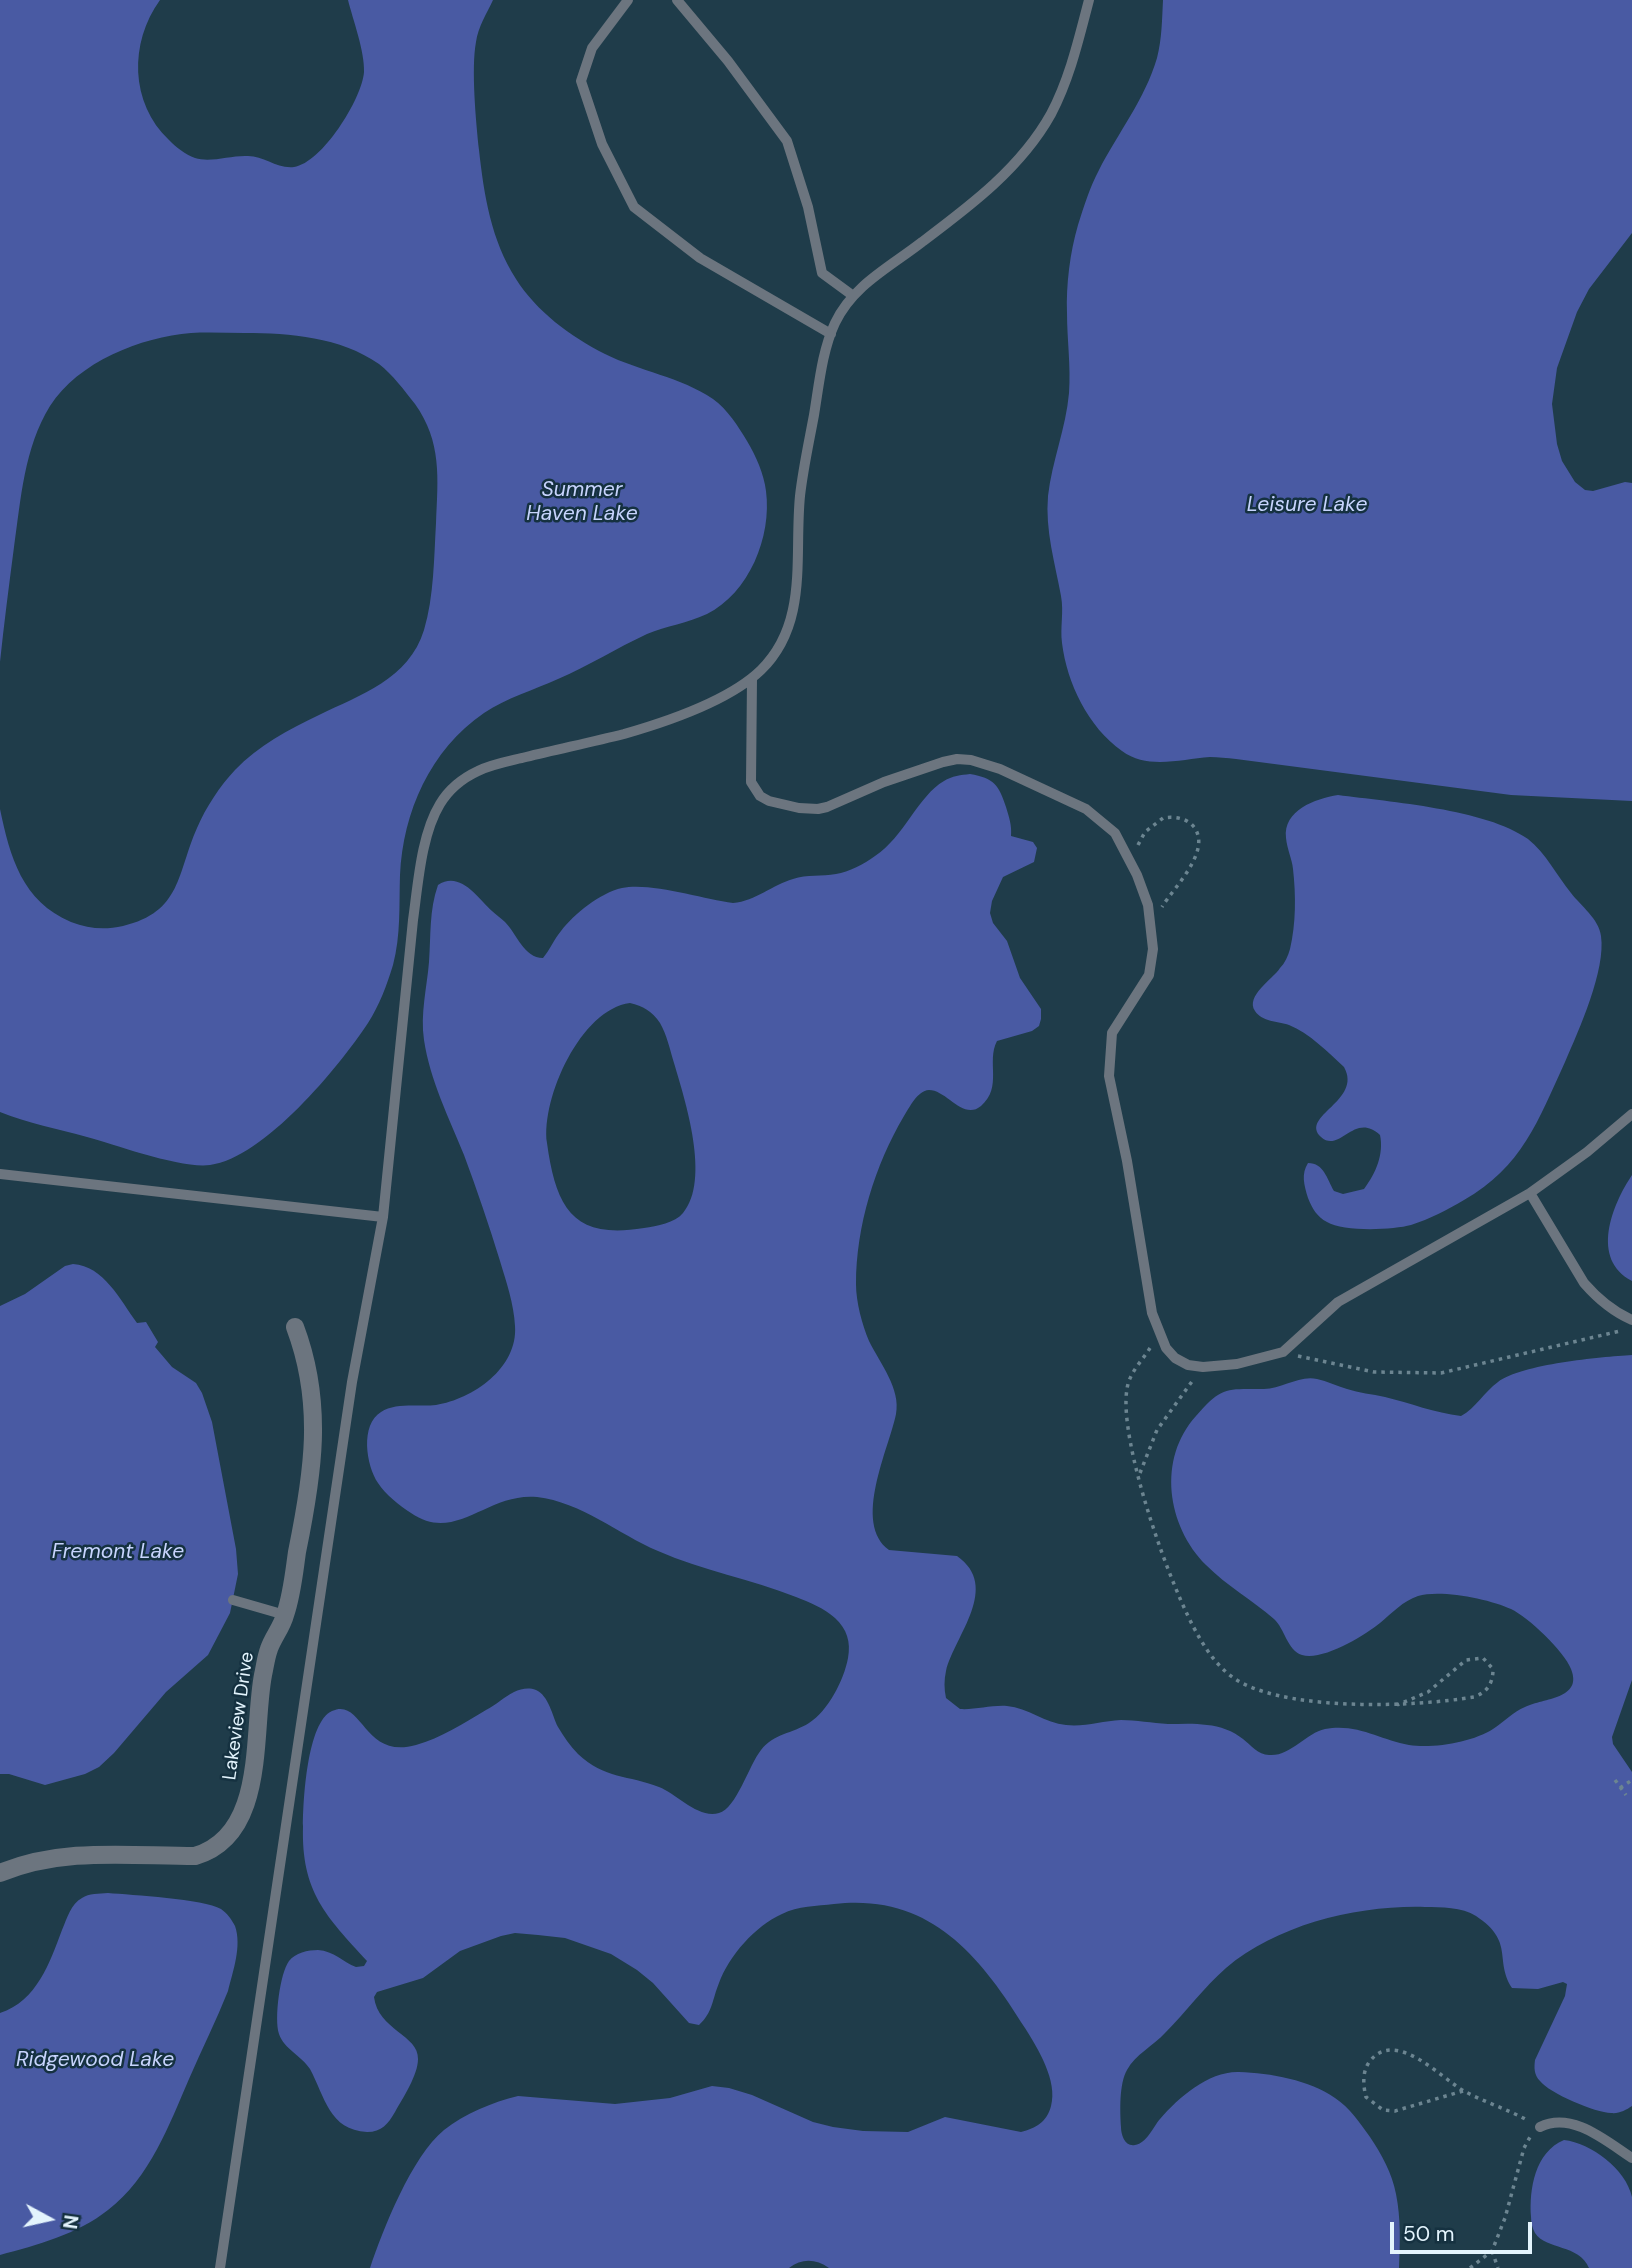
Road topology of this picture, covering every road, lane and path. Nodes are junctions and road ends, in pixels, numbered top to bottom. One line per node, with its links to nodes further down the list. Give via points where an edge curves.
1 (628, 0): 5 (lane, via 592,48 581,81 603,144 634,207 700,258)
2 (677, 0): 4 (lane, via 787,141 808,206 822,273)
3 (1089, 0): 4 (lane, via 1076,50 1038,135 972,203)
4 (852, 295): 5 (lane)
5 (831, 334): 6 (lane, via 800,494 795,606 777,651)
6 (751, 678): 7 (lane, via 751,782 769,801 799,808 828,807 872,786 943,762 971,760 1013,774 1095,815 1115,833); 12 (lane, via 704,704 647,726 479,770 440,803 427,839 413,920)
7 (1129, 858): 8 (lane); 8 (path, via 1145,832 1163,817 1183,819 1197,831 1193,863)
8 (1152, 927): 15 (lane, via 1150,970 1112,1033 1109,1076)
9 (1632, 1114): 11 (lane)
10 (0, 1174): 12 (lane)
11 (1531, 1193): 13 (lane, via 1584,1283); 17 (lane, via 1338,1303)
12 (383, 1217): 32 (lane, via 352,1382)
13 (1632, 1320)
14 (295, 1327): 21 (street, Lakeview Drive, via 309,1374 314,1438)
15 (1157, 1328): 18 (lane, via 1175,1358); 19 (path, via 1126,1390)
16 (1632, 1328): 17 (path, via 1441,1373 1374,1372)
17 (1283, 1352): 18 (lane)
18 (1203, 1367): 19 (path, via 1157,1430)
19 (1139, 1475): 22 (path, via 1182,1605 1212,1656 1232,1677 1291,1697)
20 (233, 1600): 21 (lane)
21 (285, 1615): 27 (street, Lakeview Drive, via 269,1648 263,1677 248,1794 223,1842 195,1856 95,1853 43,1860)
22 (1398, 1704): 22 (path, via 1482,1694 1490,1687 1493,1669 1483,1658 1466,1660 1434,1688)
23 (1615, 1780): 25 (path)
24 (1632, 1780): 25 (path)
25 (1620, 1788): 26 (path)
26 (1626, 1795)
27 (0, 1873)
28 (1463, 2091): 28 (path, via 1428,2063 1406,2054 1384,2052 1366,2067 1366,2097 1383,2110 1395,2111); 29 (path)
29 (1540, 2127): 30 (lane, via 1550,2122 1569,2123); 31 (path, via 1524,2148)
30 (1632, 2158)
31 (1492, 2251): 33 (path); 34 (path)
32 (220, 2268)
33 (1470, 2268)
34 (1497, 2268)

